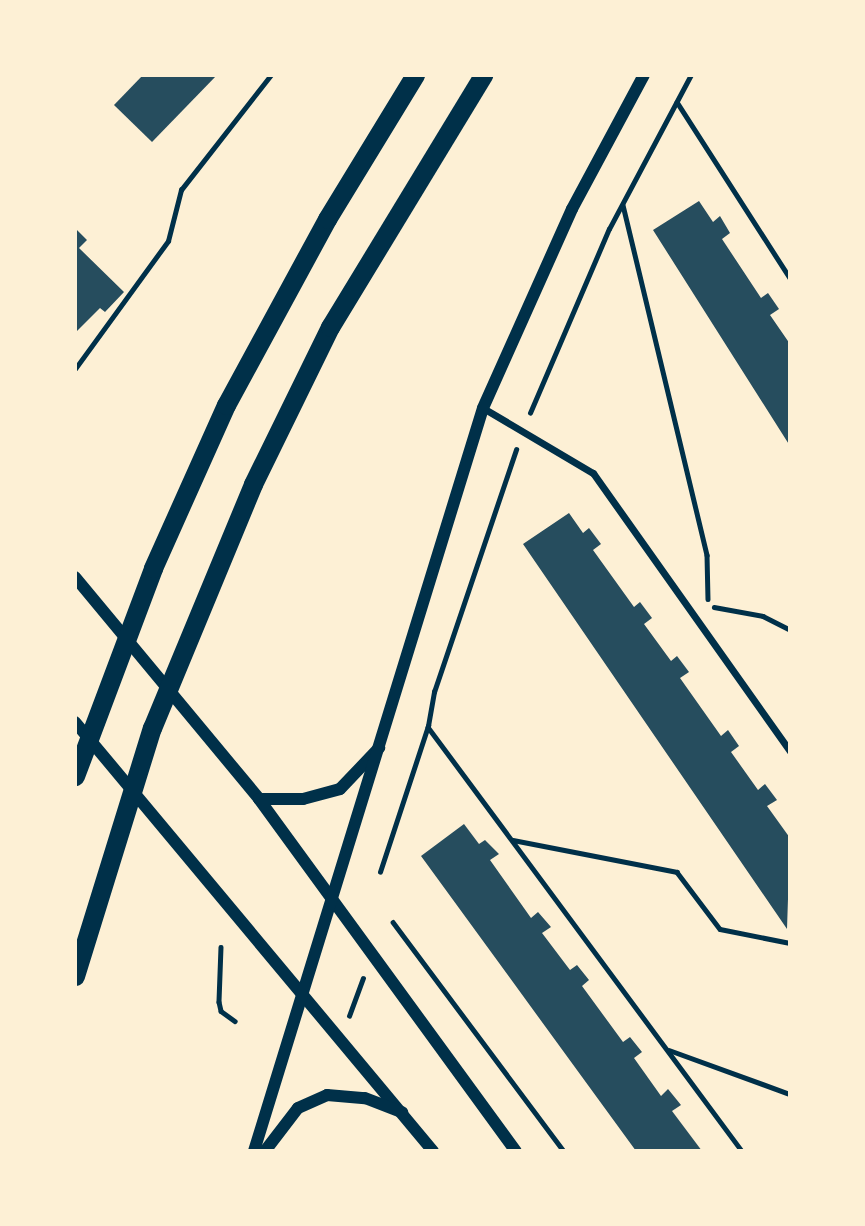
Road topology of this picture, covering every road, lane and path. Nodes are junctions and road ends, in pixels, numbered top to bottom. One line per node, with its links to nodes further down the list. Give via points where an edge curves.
1 (271, 75): 9 (path, via 181,190 168,241)
2 (415, 75): 20 (highway, via 327,219 226,405 153,568)
3 (483, 75): 29 (highway, via 330,327 253,484 152,728)
4 (644, 75): 10 (street, via 572,209)
5 (691, 75): 6 (path)
6 (677, 102): 7 (path); 8 (path)
7 (623, 204): 11 (path); 13 (path, via 707,555)
8 (790, 278)
9 (75, 369)
10 (483, 408): 11 (street); 18 (street)
11 (523, 429): 14 (street, via 593,473); 17 (path, via 434,692)
12 (75, 577): 21 (street)
13 (708, 601): 14 (path); 15 (path, via 716,609 763,617)
14 (693, 614): 19 (street)
15 (790, 630)
16 (75, 722): 30 (street)
17 (428, 726): 22 (path); 23 (path)
18 (381, 745): 21 (street, via 340,789 303,799); 24 (street)
19 (790, 751)
20 (75, 776)
21 (259, 799): 24 (street)
22 (512, 840): 26 (path, via 677,872 720,929); 33 (path)
23 (380, 872)
24 (332, 903): 30 (street); 39 (street)
25 (393, 922): 40 (path)
26 (790, 943)
27 (221, 947): 32 (path, via 219,1003 221,1011)
28 (364, 975): 31 (path)
29 (75, 976)
30 (304, 992): 35 (street); 36 (street, via 282,1049)
31 (349, 1017)
32 (235, 1021)
33 (666, 1049): 34 (path); 41 (path)
34 (790, 1094)
35 (407, 1115): 37 (street, via 365,1098 327,1095 298,1108); 38 (street)
36 (254, 1151)
37 (265, 1151)
38 (433, 1151)
39 (516, 1151)
40 (564, 1151)
41 (742, 1151)

